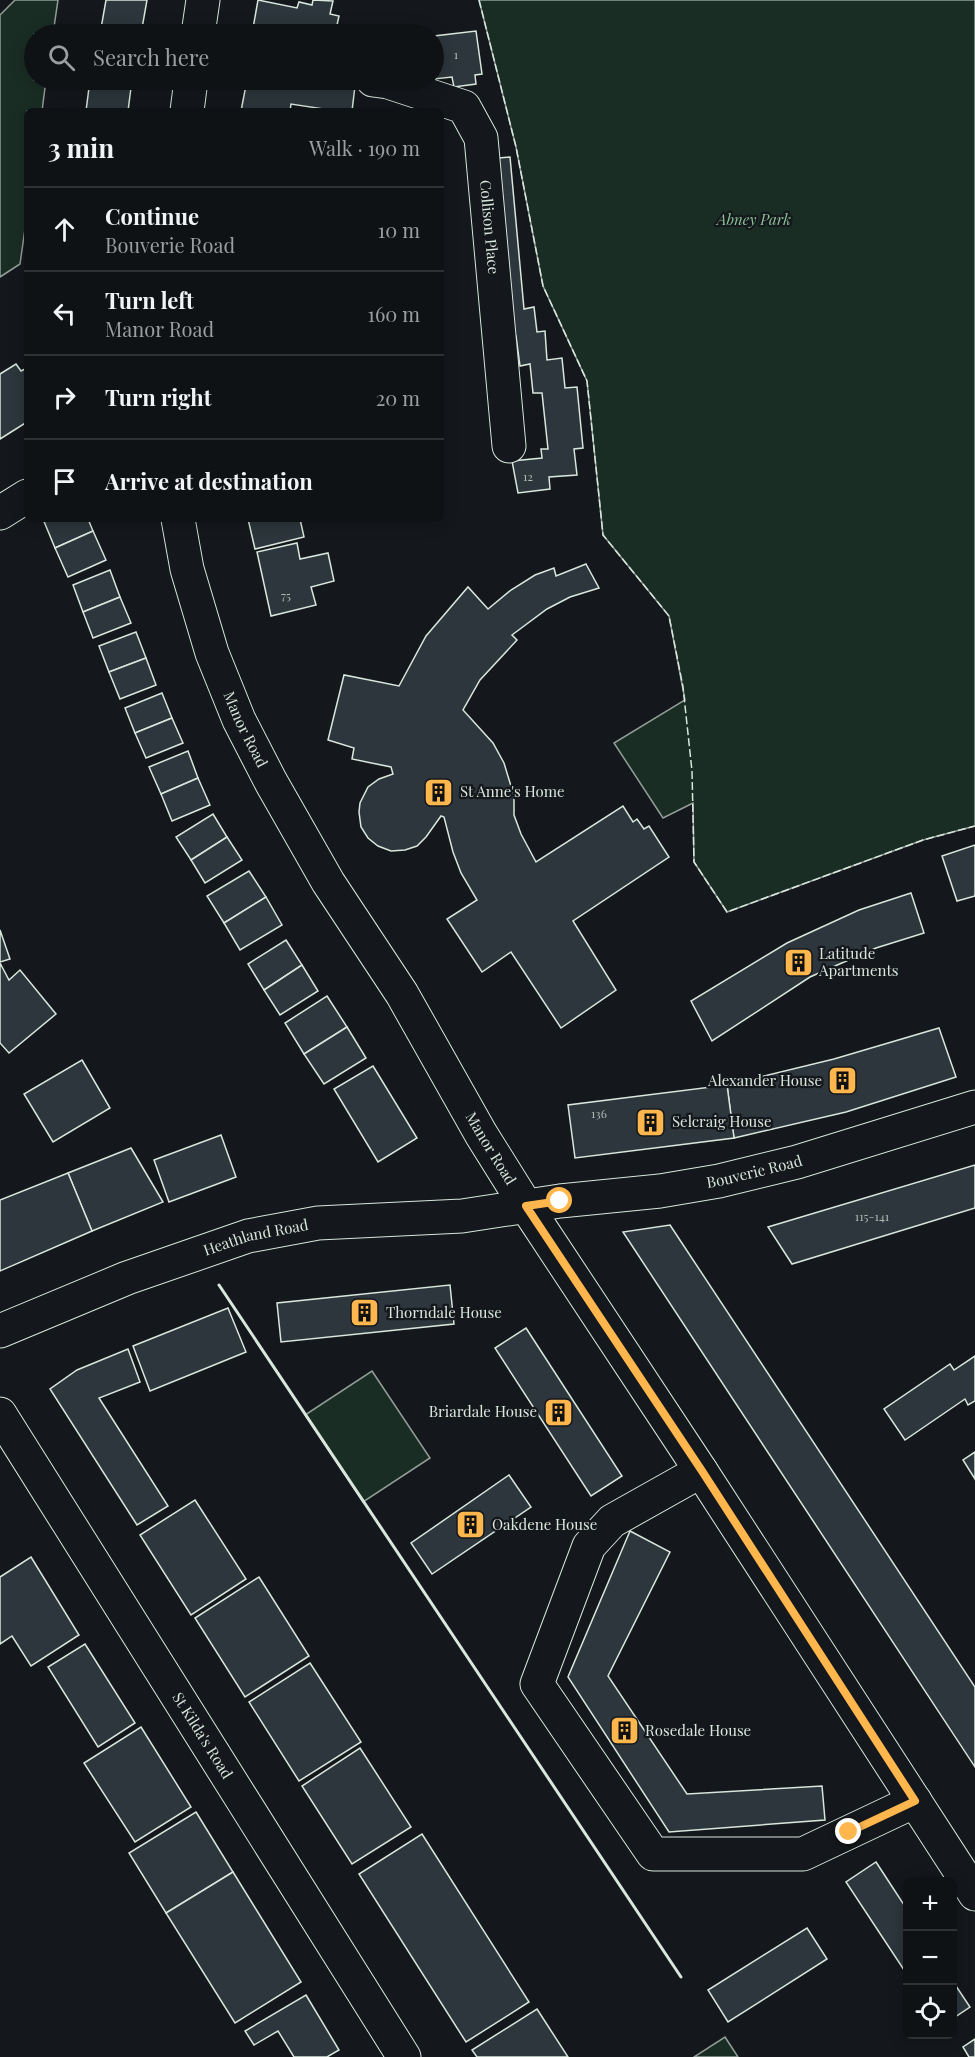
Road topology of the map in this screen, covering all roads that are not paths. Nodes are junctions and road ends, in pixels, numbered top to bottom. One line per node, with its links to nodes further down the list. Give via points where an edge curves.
1 (203, 0): 2 (street)
2 (199, 24)
3 (190, 90): 5 (street)
4 (412, 90): 6 (street, Collison Place, via 464,107 481,138)
5 (187, 108)
6 (509, 446)
7 (24, 498): 8 (street)
8 (0, 513)
9 (179, 522): 11 (street, Manor Road, via 187,569 212,653 239,720 328,882 402,994)
10 (975, 1107): 11 (street, Bouverie Road, via 796,1162 719,1181)
11 (526, 1206): 12 (street, Heathland Road, via 462,1216 318,1223 248,1236 135,1275); 14 (street, Manor Road)
12 (0, 1331)
13 (0, 1414): 17 (street, St Kilda's Road)
14 (702, 1471): 15 (street, Manor Road); 15 (street, via 612,1521 589,1546 537,1684 653,1854 803,1854)
15 (915, 1801): 16 (street, Manor Road)
16 (975, 1894)
17 (404, 2057)

